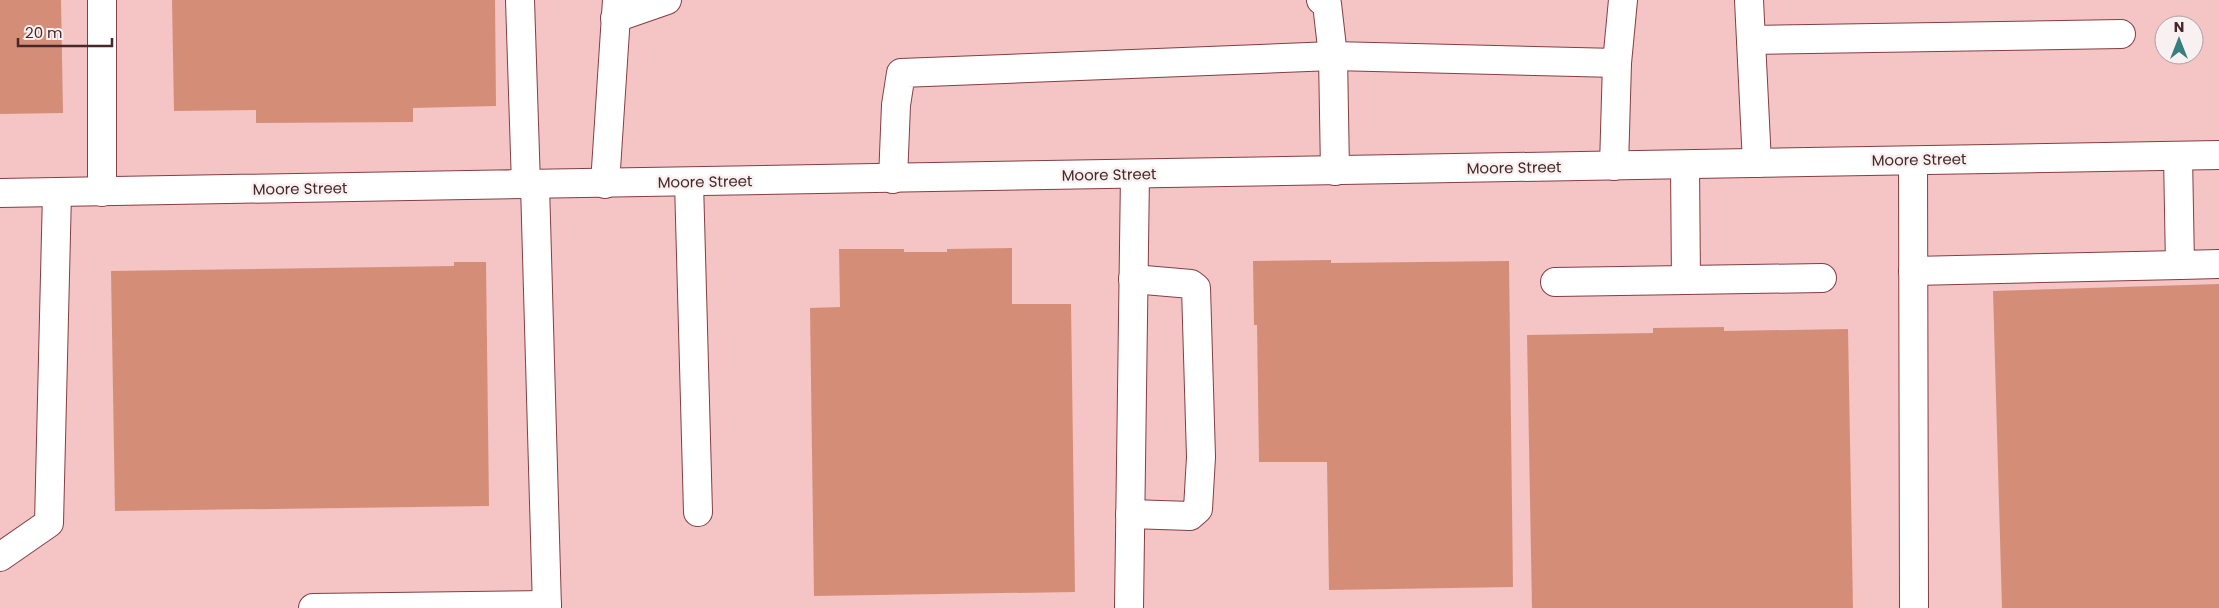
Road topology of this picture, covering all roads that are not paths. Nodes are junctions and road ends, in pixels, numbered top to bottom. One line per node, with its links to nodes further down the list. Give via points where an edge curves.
1 (102, 0): 24 (street)
2 (520, 0): 23 (street)
3 (667, 0): 7 (street)
4 (1321, 0): 10 (street, via 1327,4)
5 (1623, 0): 11 (street)
6 (1749, 0): 9 (street)
7 (616, 9): 22 (street)
8 (2121, 34): 9 (street)
9 (1751, 40): 15 (street)
10 (1333, 56): 11 (street); 18 (street); 20 (street, via 901,73 896,105)
11 (1617, 63): 17 (street)
12 (2219, 155): 13 (street, Moore Street)
13 (2178, 156): 14 (street, Moore Street); 28 (street)
14 (1912, 161): 15 (street, Moore Street); 29 (street)
15 (1758, 163): 16 (street, Moore Street)
16 (1685, 165): 17 (street, Moore Street); 32 (street)
17 (1614, 166): 18 (street, Moore Street)
18 (1335, 170): 19 (street, Moore Street)
19 (1135, 174): 20 (street, Moore Street); 31 (street)
20 (893, 179): 21 (street, Moore Street)
21 (689, 182): 22 (street, Moore Street); 34 (street)
22 (605, 184): 23 (street, Moore Street)
23 (531, 185): 24 (street, Moore Street); 37 (street)
24 (102, 192): 26 (street, Moore Street)
25 (0, 193): 26 (street, Moore Street)
26 (57, 194): 36 (street, via 49,523)
27 (2219, 264): 28 (street)
28 (2180, 265): 29 (street)
29 (1913, 270): 40 (street)
30 (1822, 278): 32 (street)
31 (1133, 279): 35 (street); 35 (street, via 1191,284 1196,288 1201,457 1198,508 1190,516)
32 (1686, 280): 33 (street)
33 (1555, 282)
34 (698, 512)
35 (1130, 514): 39 (street)
36 (0, 557)
37 (547, 606): 38 (street)
38 (313, 608)
39 (1129, 608)
40 (1914, 608)

